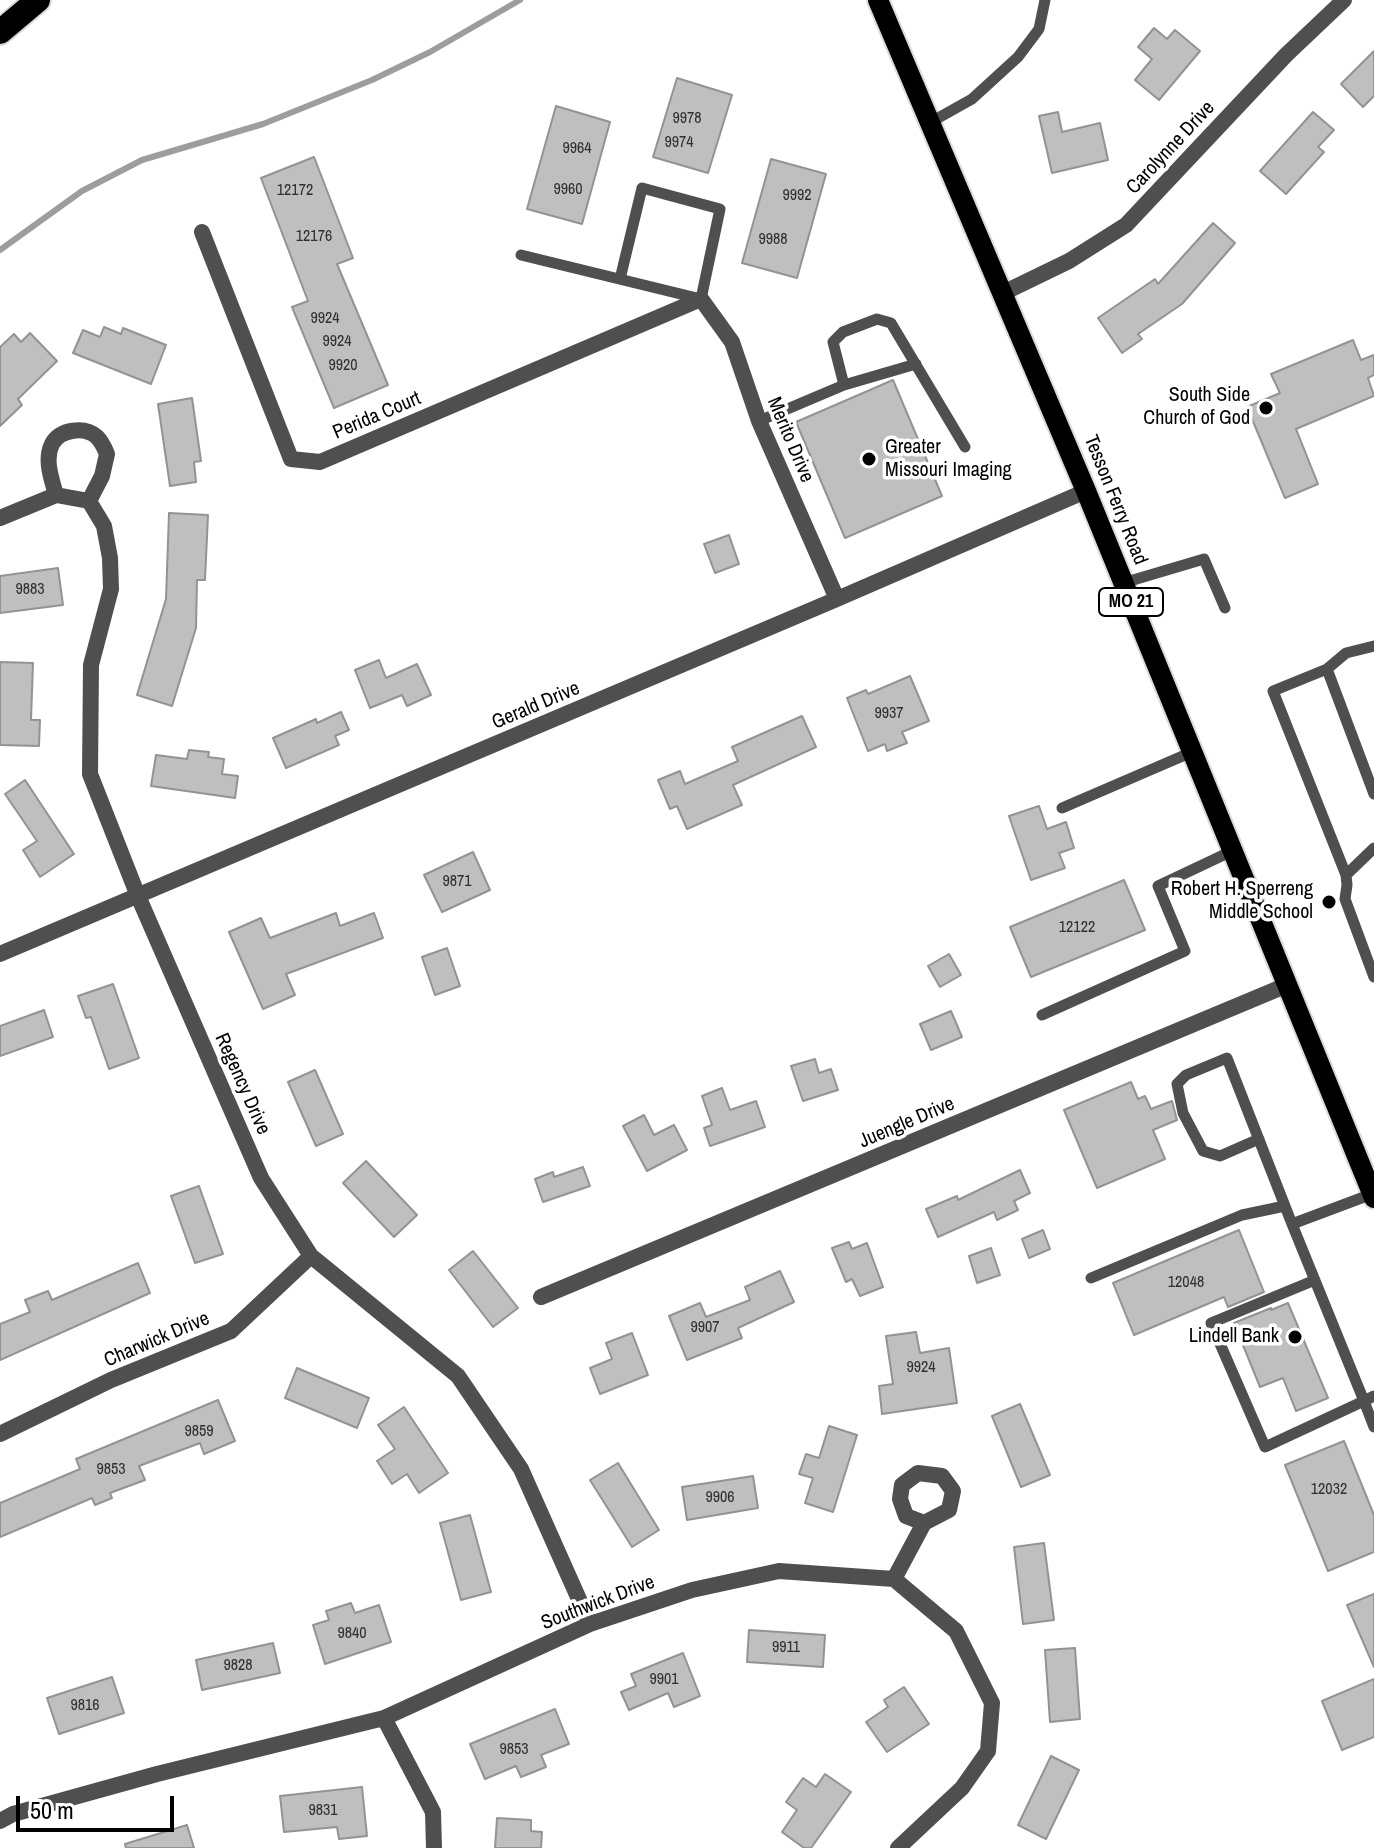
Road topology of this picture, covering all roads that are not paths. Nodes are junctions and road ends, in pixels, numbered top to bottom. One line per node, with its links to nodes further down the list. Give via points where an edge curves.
1 (38, 0): 5 (highway)
2 (878, 0): 6 (main road, Tesson Ferry Road / MO 21)
3 (1045, 0): 6 (lane, via 1039,29 1018,57 972,99)
4 (1344, 0): 10 (street, Carolynne Drive, via 1126,225)
5 (0, 32)
6 (931, 122): 10 (main road, Tesson Ferry Road / MO 21)
7 (202, 232): 11 (street, Perida Court, via 291,459 320,462)
8 (521, 255): 9 (lane)
9 (620, 279): 11 (lane); 11 (lane, via 642,188 720,209)
10 (1003, 293): 16 (main road, Tesson Ferry Road / MO 21)
11 (701, 299): 14 (street, Merito Drive, via 732,342)
12 (916, 364): 13 (lane); 13 (lane, via 891,323 877,319 843,332 833,342); 15 (lane)
13 (844, 385): 14 (lane)
14 (759, 421): 21 (street, Merito Drive)
15 (965, 447)
16 (1086, 491): 20 (main road, Tesson Ferry Road / MO 21); 21 (street, Gerald Drive)
17 (56, 495): 18 (street); 18 (street, via 48,462 52,443 65,432 81,430 98,437 107,454); 19 (street)
18 (89, 501): 31 (street, Regency Drive, via 104,526 111,589 91,665 90,774)
19 (0, 518)
20 (1123, 583): 22 (lane, via 1204,559); 25 (main road, Tesson Ferry Road / MO 21)
21 (837, 599): 31 (street, Gerald Drive)
22 (1225, 608)
23 (1374, 646): 24 (lane, via 1346,653)
24 (1327, 669): 26 (lane); 30 (lane, via 1273,691)
25 (1192, 752): 27 (lane); 29 (main road, Tesson Ferry Road / MO 21)
26 (1374, 794)
27 (1062, 808)
28 (1374, 848): 30 (lane)
29 (1232, 851): 34 (main road, Tesson Ferry Road / MO 21); 35 (lane, via 1158,886 1185,951)
30 (1346, 875): 33 (lane, via 1345,899)
31 (138, 896): 32 (street, Gerald Drive); 40 (street, Regency Drive, via 261,1178)
32 (0, 954)
33 (1374, 977)
34 (1287, 985): 37 (main road, Tesson Ferry Road / MO 21); 43 (street, Juengle Drive)
35 (1042, 1015)
36 (1259, 1139): 36 (lane, via 1227,1058 1177,1084 1183,1113 1203,1151 1220,1156); 38 (lane)
37 (1373, 1196): 39 (lane)
38 (1285, 1206): 39 (lane); 41 (lane, via 1242,1215)
39 (1292, 1224): 42 (lane)
40 (311, 1256): 46 (street, Charwick Drive, via 231,1331 111,1380); 49 (street, Regency Drive, via 458,1376 521,1469)
41 (1091, 1278)
42 (1315, 1280): 44 (lane); 44 (lane, via 1211,1323 1265,1447)
43 (541, 1297)
44 (1369, 1398): 45 (lane)
45 (1374, 1427)
46 (0, 1434)
47 (924, 1523): 48 (street)
48 (894, 1579): 49 (street, Southwick Drive, via 779,1571 692,1590); 53 (street, via 956,1631 992,1703 988,1751 962,1788)
49 (590, 1624): 50 (street, Southwick Drive)
50 (384, 1718): 51 (street, Southwick Drive, via 157,1774); 52 (street, via 433,1812)
51 (0, 1821)
52 (434, 1848)
53 (898, 1848)

